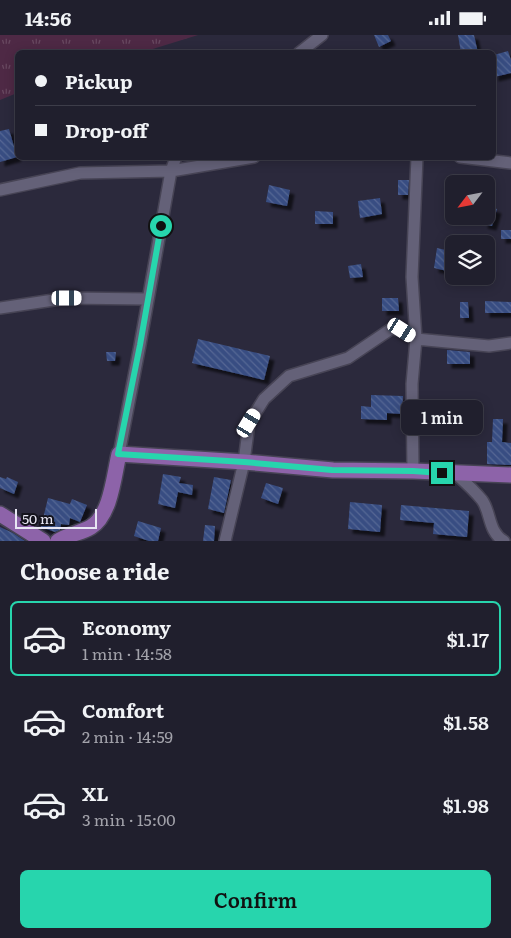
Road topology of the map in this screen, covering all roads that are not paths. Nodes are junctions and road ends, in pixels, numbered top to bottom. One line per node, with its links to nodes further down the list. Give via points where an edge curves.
1 (322, 35): 2 (street)
2 (303, 50)
3 (175, 160): 8 (street)
4 (236, 160): 8 (street)
5 (416, 160): 12 (street, via 412,277)
6 (486, 160): 7 (street)
7 (511, 163)
8 (171, 171): 9 (street, via 80,173); 10 (street)
9 (0, 190)
10 (148, 299): 11 (street, via 67,298); 14 (street)
11 (0, 308)
12 (416, 339): 13 (street, via 489,346); 15 (street, via 402,330 391,329 348,358 289,376 264,399 249,423); 16 (street, via 412,384)
13 (511, 343)
14 (118, 454): 15 (main road); 21 (main road, via 101,517 91,527)
15 (244, 462): 16 (main road, via 332,470); 22 (street)
16 (413, 471): 17 (main road)
17 (456, 474): 18 (main road); 23 (street, via 483,501 492,526)
18 (511, 475)
19 (0, 514): 20 (main road)
20 (43, 541)
21 (58, 541)
22 (225, 541)
23 (504, 541)

